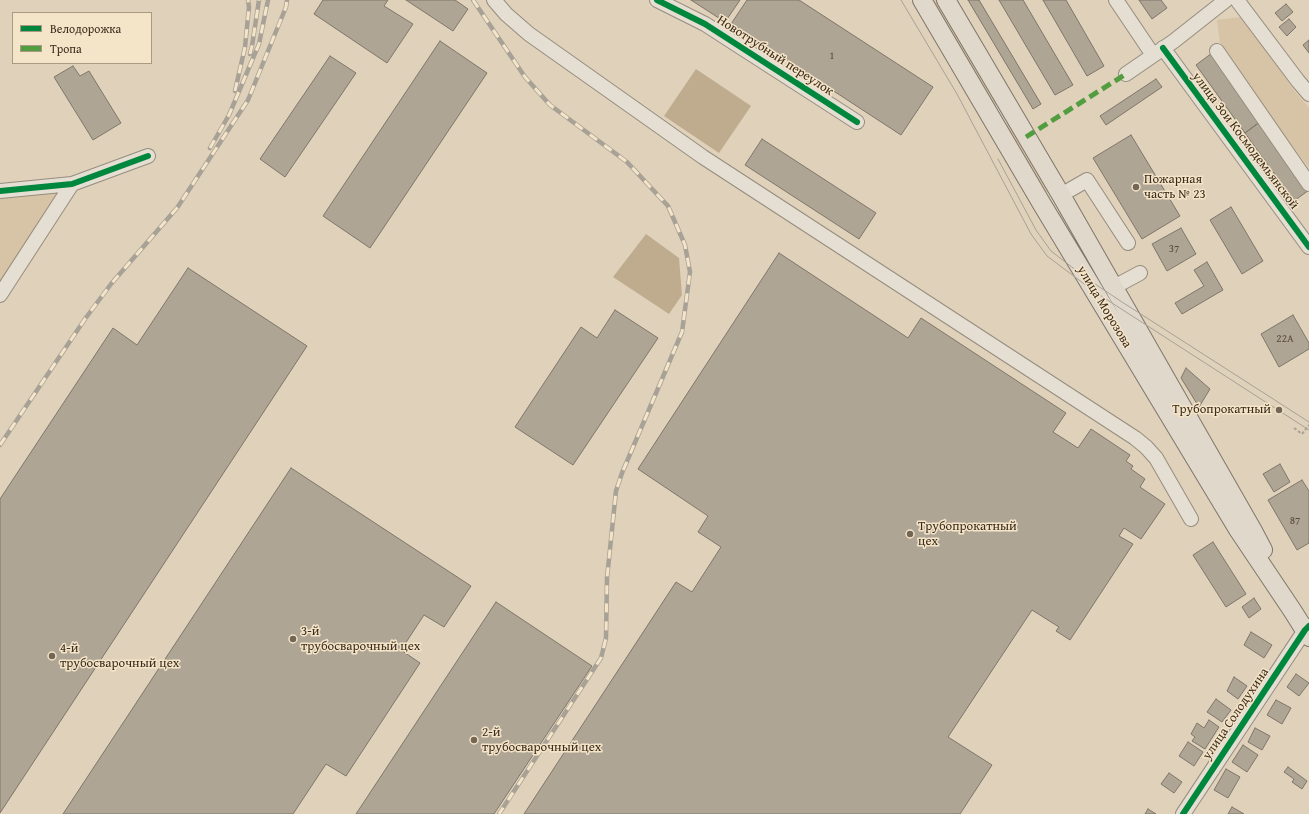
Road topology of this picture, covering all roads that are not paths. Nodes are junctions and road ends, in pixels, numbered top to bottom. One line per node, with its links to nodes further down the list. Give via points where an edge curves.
1 (494, 0): 26 (street, via 529,34 703,157 1135,438 1156,458)
2 (657, 0): 14 (street, Новотрубный переулок, via 705,24)
3 (922, 0): 13 (main road, улица Морозова)
4 (946, 0): 12 (main road, улица Морозова)
5 (1116, 0): 9 (street, улица Зои Космодемьянской)
6 (1226, 0): 9 (street)
7 (1237, 0): 11 (street)
8 (1217, 51): 17 (street)
9 (1158, 52): 10 (street); 22 (street, улица Зои Космодемьянской)
10 (1126, 74)
11 (1309, 94)
12 (1010, 108): 13 (main road); 19 (main road, улица Морозова)
13 (992, 120): 20 (main road, улица Морозова)
14 (857, 122)
15 (148, 156): 16 (street)
16 (72, 184): 18 (street); 25 (street)
17 (1309, 184)
18 (0, 190)
19 (1061, 195): 20 (main road); 21 (street, via 1087,180); 24 (main road, улица Морозова)
20 (1044, 206): 27 (main road, улица Морозова, via 1239,531)
21 (1128, 242)
22 (1309, 247)
23 (1140, 273): 24 (street)
24 (1114, 287): 27 (main road, улица Морозова, via 1253,530)
25 (0, 295)
26 (1191, 520)
27 (1292, 610): 28 (main road, улица Морозова)
28 (1308, 631): 29 (street, улица Солодухина)
29 (1183, 814)

